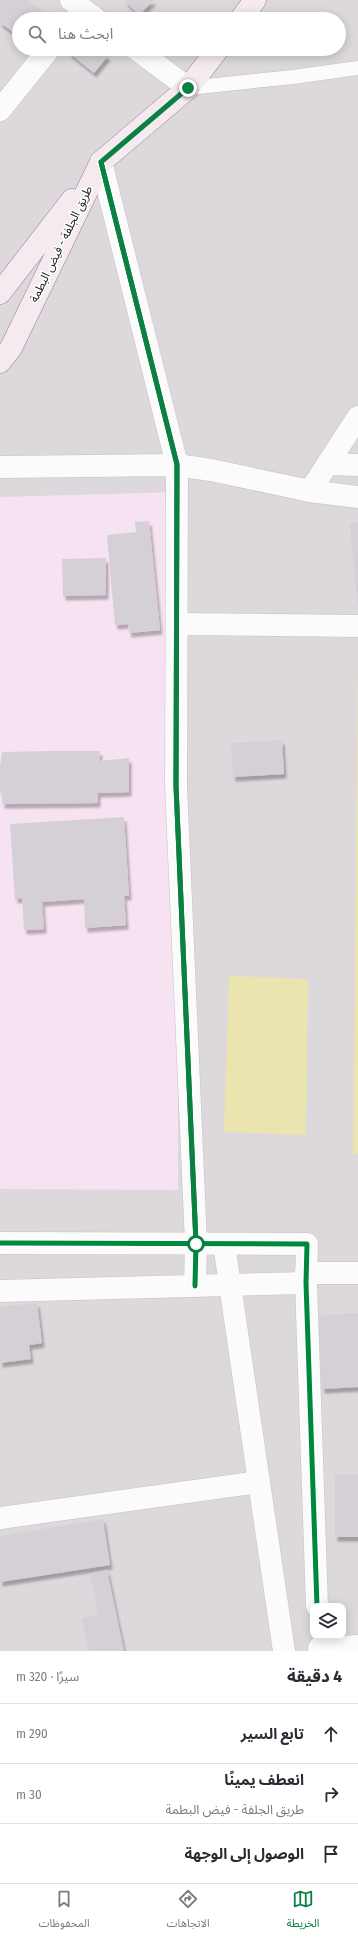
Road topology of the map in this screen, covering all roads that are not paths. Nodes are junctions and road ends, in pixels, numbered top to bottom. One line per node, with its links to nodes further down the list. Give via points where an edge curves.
1 (255, 0): 2 (main road)
2 (246, 12)
3 (43, 56): 8 (street)
4 (145, 56): 7 (street)
5 (213, 56): 7 (main road, طريق الجلفة - فيض البطمة)
6 (358, 68): 7 (lane)
7 (188, 88): 9 (main road, طريق الجلفة - فيض البطمة)
8 (0, 110)
9 (101, 162): 10 (main road); 11 (main road, طريق الجلفة - فيض البطمة, via 11,348); 13 (street)
10 (0, 293)
11 (0, 362)
12 (358, 417): 14 (street)
13 (177, 464): 16 (street); 17 (street); 19 (street)
14 (328, 464): 15 (street); 17 (street)
15 (358, 465)
16 (0, 467)
17 (310, 491): 18 (street)
18 (358, 498)
19 (178, 624): 20 (street); 22 (street, via 176,786)
20 (358, 626)
21 (0, 1243): 22 (street)
22 (196, 1244): 23 (street); 26 (street)
23 (224, 1244): 25 (street, via 307,1244); 27 (street)
24 (358, 1273): 25 (street)
25 (306, 1278): 27 (street); 31 (street)
26 (195, 1286): 27 (street); 28 (street)
27 (230, 1286): 29 (street)
28 (0, 1292)
29 (259, 1482): 30 (street); 34 (street)
30 (0, 1518)
31 (318, 1603)
32 (319, 1645): 33 (street)
33 (358, 1646)
34 (284, 1651)

